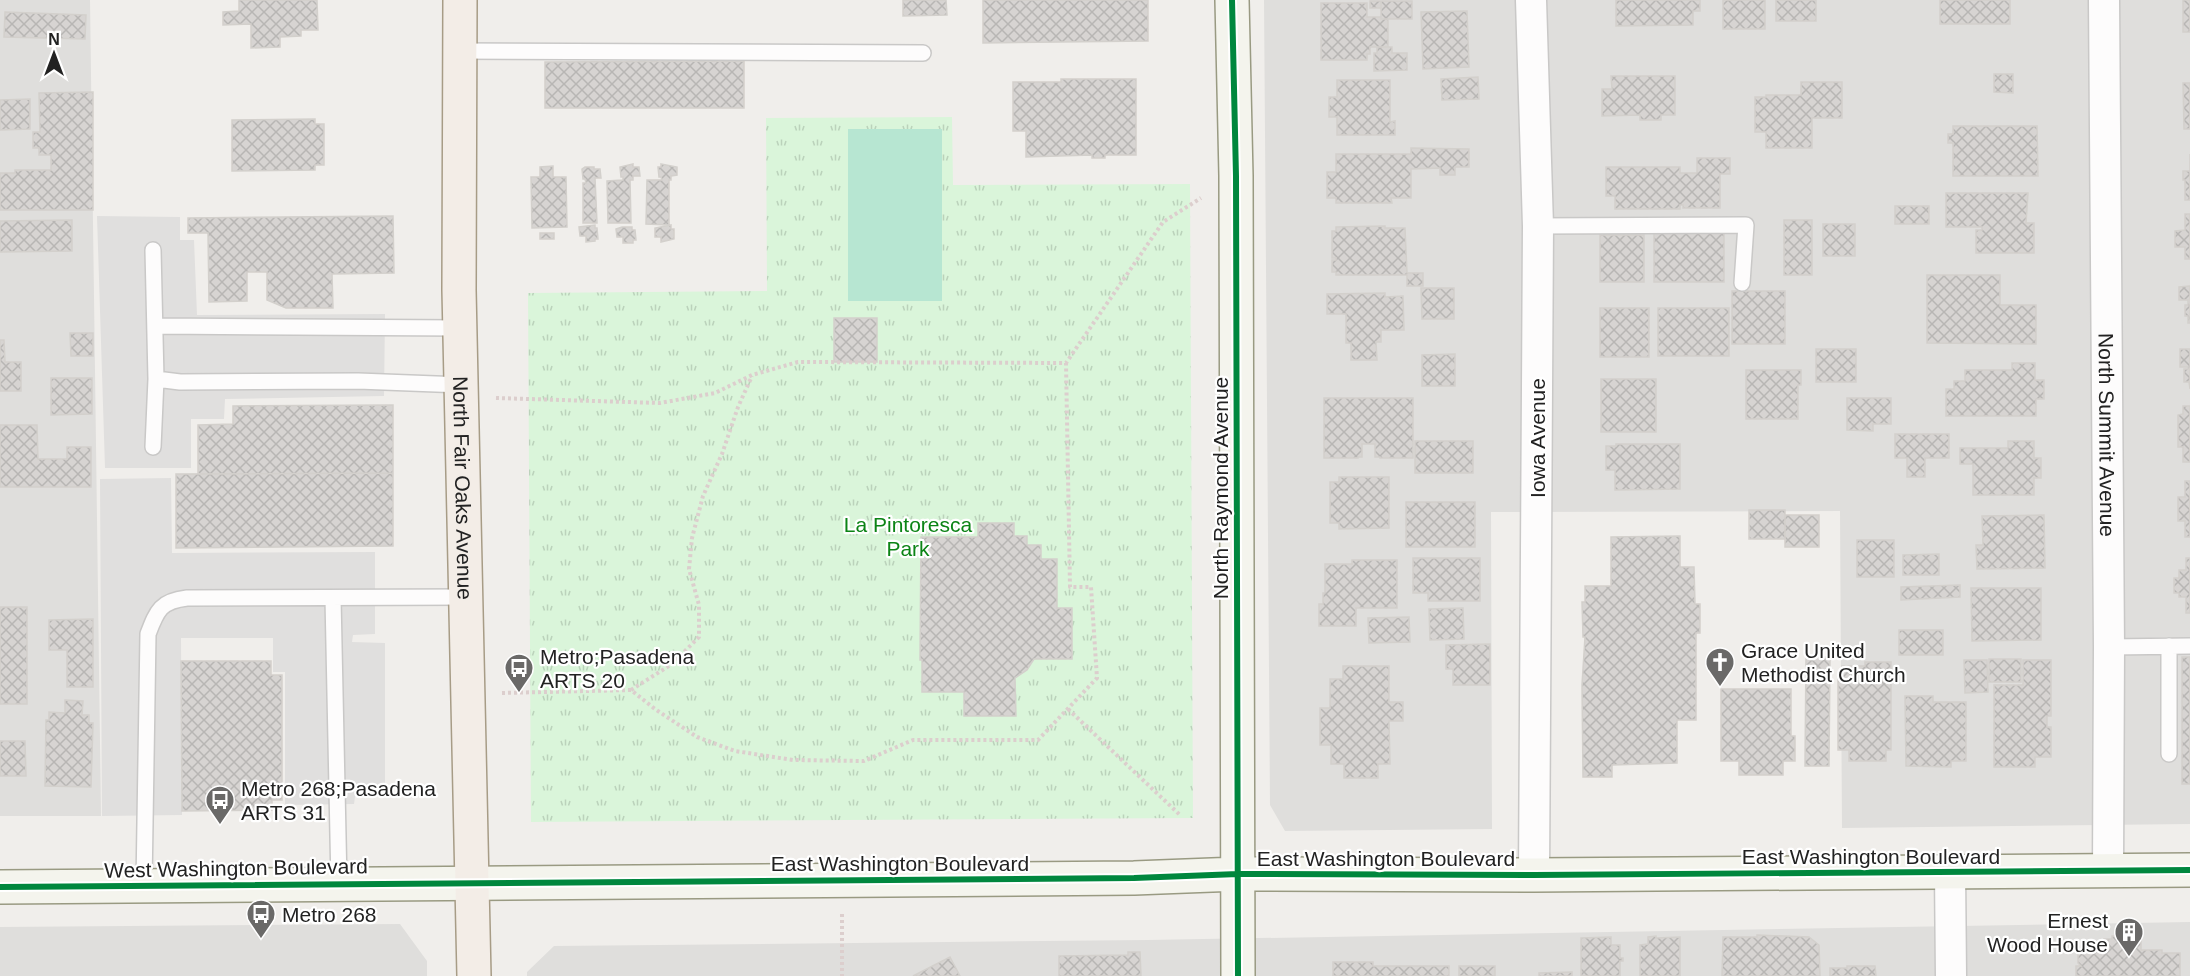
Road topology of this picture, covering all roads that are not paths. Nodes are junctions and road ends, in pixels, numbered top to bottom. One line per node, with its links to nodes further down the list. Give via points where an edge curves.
1 (460, 0): 5 (main road, North Fair Oaks Avenue)
2 (1232, 0): 24 (main road, North Raymond Avenue)
3 (1531, 0): 7 (street, Iowa Avenue)
4 (2104, 0): 19 (street, North Summit Avenue)
5 (460, 51): 6 (lane); 11 (main road, North Fair Oaks Avenue)
6 (923, 53)
7 (1538, 226): 9 (lane, via 1746,225); 25 (street, Iowa Avenue)
8 (153, 250): 10 (lane)
9 (1742, 283)
10 (156, 326): 11 (lane); 12 (lane)
11 (460, 328): 13 (main road, North Fair Oaks Avenue)
12 (156, 379): 13 (lane, via 358,381); 14 (lane)
13 (462, 391): 15 (main road, North Fair Oaks Avenue)
14 (153, 447)
15 (467, 597): 16 (lane); 26 (main road, North Fair Oaks Avenue)
16 (333, 598): 27 (lane); 28 (lane, via 187,598 170,600 156,613 148,634)
17 (2169, 646): 18 (lane); 19 (lane); 20 (lane)
18 (2190, 646)
19 (2109, 647): 22 (street, North Summit Avenue)
20 (2169, 754)
21 (2190, 870): 22 (main road, East Washington Boulevard)
22 (2108, 871): 23 (main road, East Washington Boulevard)
23 (1950, 872): 25 (main road, East Washington Boulevard); 32 (street)
24 (1238, 874): 25 (main road, East Washington Boulevard); 26 (main road, East Washington Boulevard); 31 (main road, North Raymond Avenue)
25 (1534, 875)
26 (473, 883): 27 (main road, West Washington Boulevard); 30 (main road, North Fair Oaks Avenue)
27 (339, 884): 28 (main road, West Washington Boulevard)
28 (144, 885): 29 (main road, West Washington Boulevard)
29 (0, 887)
30 (474, 976)
31 (1238, 976)
32 (1951, 976)

